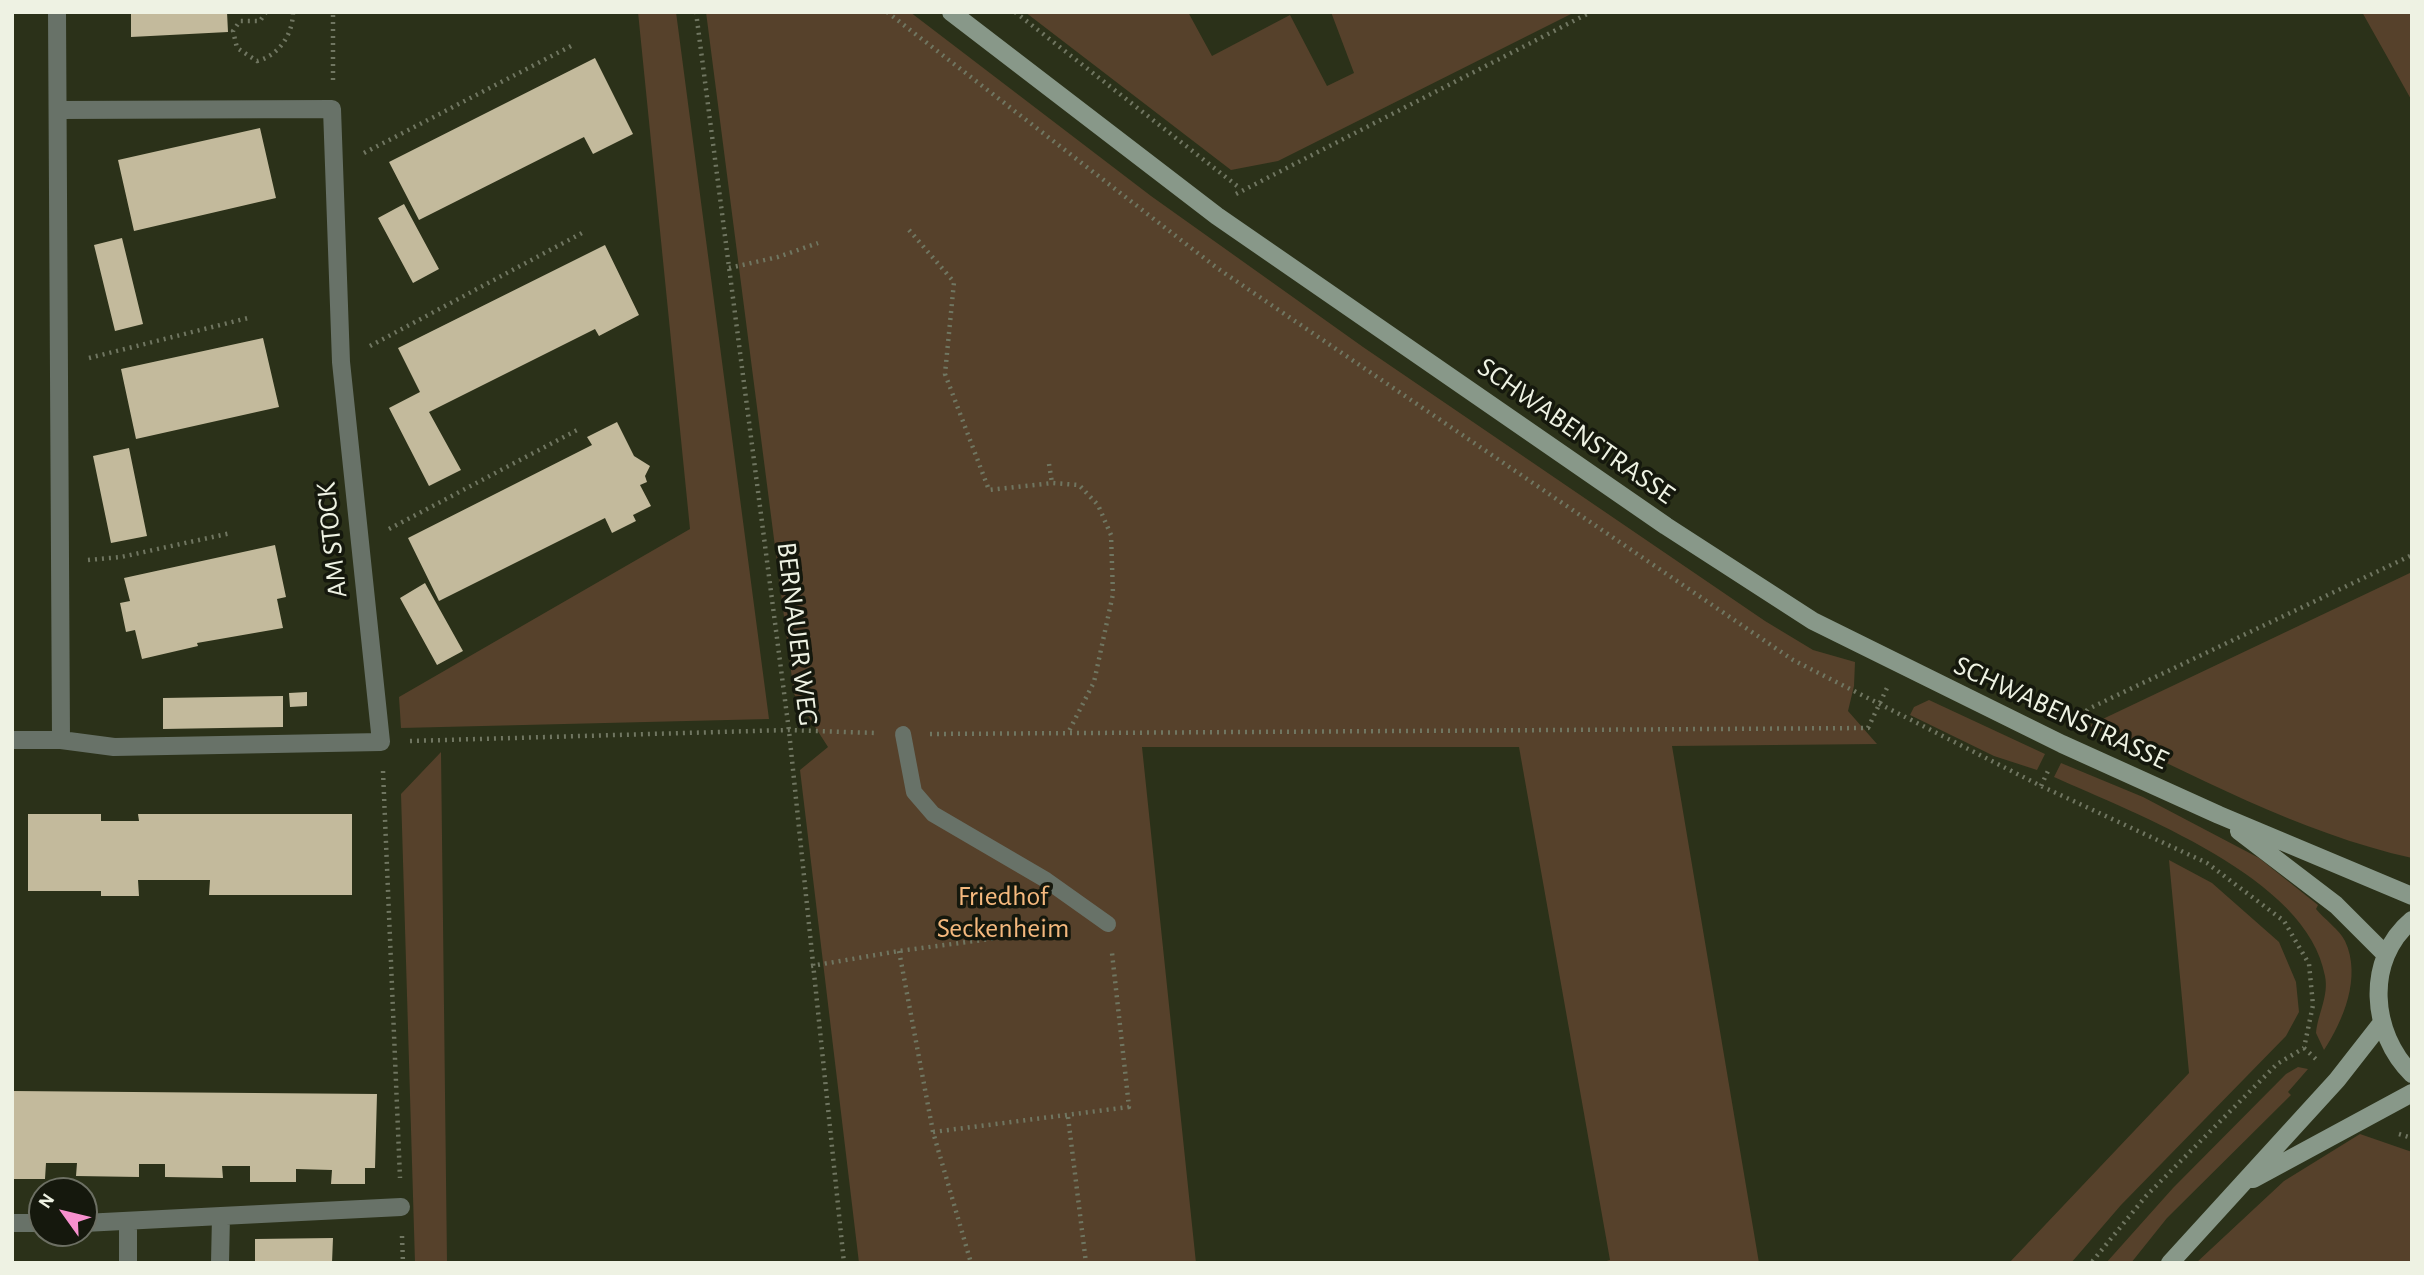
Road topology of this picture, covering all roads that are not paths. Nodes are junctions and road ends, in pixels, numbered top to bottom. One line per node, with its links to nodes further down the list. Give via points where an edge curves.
1 (57, 12): 3 (street)
2 (951, 12): 7 (street, SCHWABENSTRASSE, via 1217,216 1666,526 1813,621)
3 (58, 110): 6 (street); 6 (street, AM STOCK, via 332,109 341,362 381,741 114,747)
4 (903, 734): 10 (lane, via 914,792 933,814 1046,880)
5 (12, 740): 6 (street)
6 (61, 740)
7 (2218, 815): 8 (street, SCHWABENSTRASSE); 11 (street, SCHWABENSTRASSE, via 2336,905)
8 (2412, 896)
9 (2412, 920): 11 (street)
10 (1108, 924)
11 (2386, 955): 12 (street, via 2378,989)
12 (2380, 1025): 13 (street, via 2397,1060); 15 (street, via 2337,1080)
13 (2412, 1074)
14 (2412, 1093): 15 (street)
15 (2238, 1188): 22 (street)
16 (401, 1208): 17 (street)
17 (221, 1216): 18 (street); 21 (street)
18 (128, 1222): 19 (street); 20 (street)
19 (98, 1223)
20 (128, 1263)
21 (220, 1263)
22 (2170, 1263)

